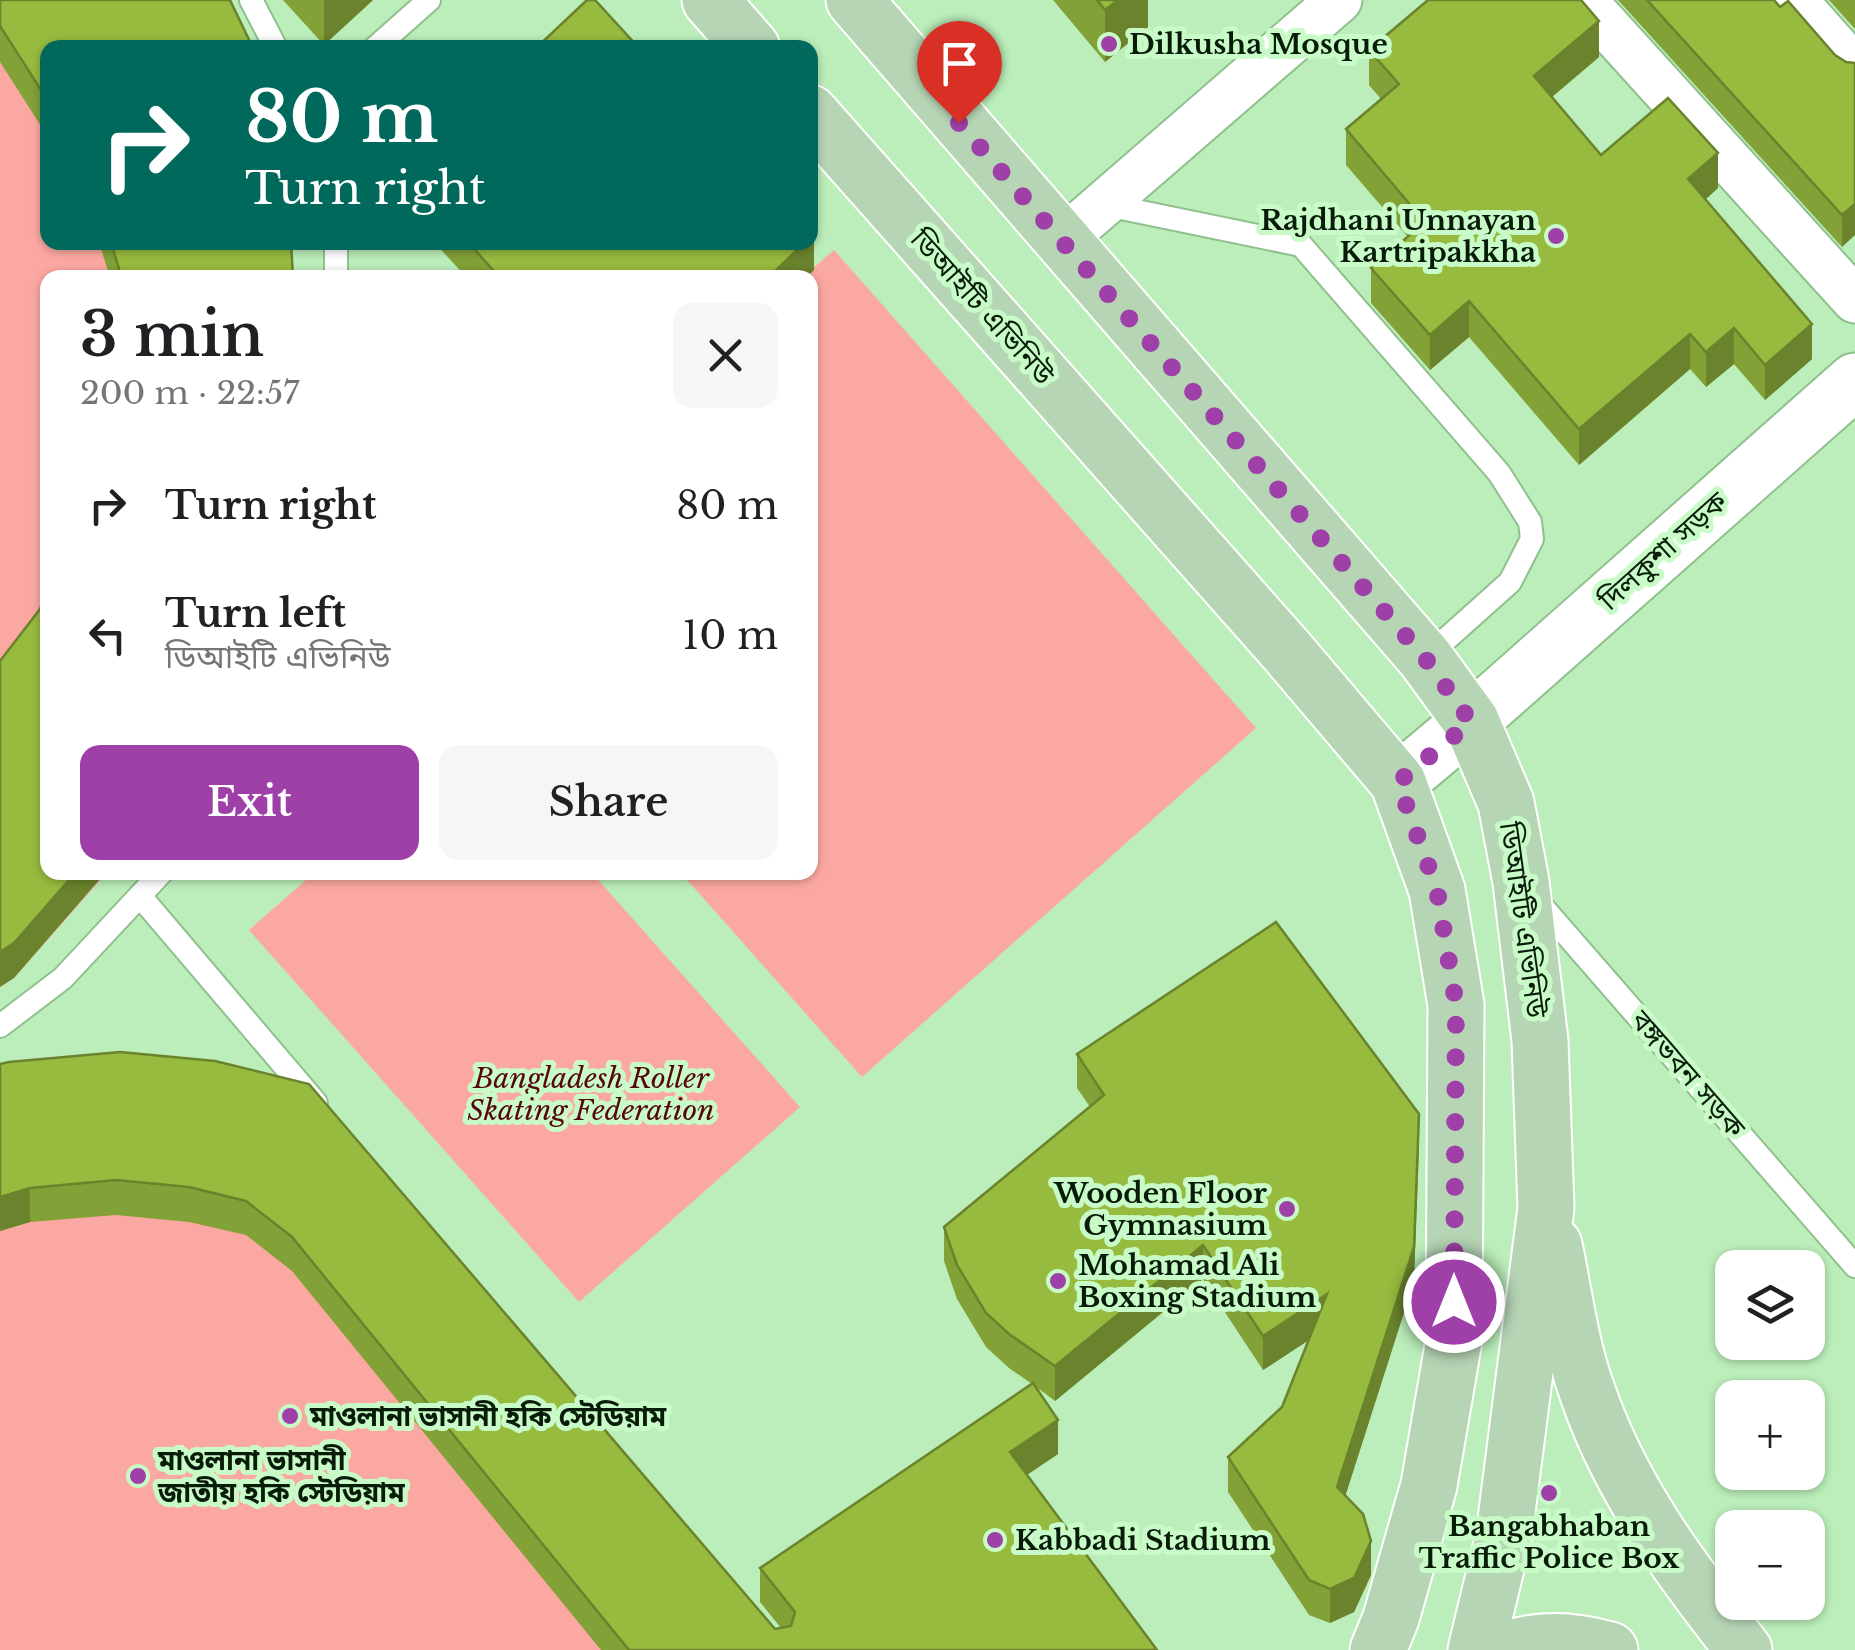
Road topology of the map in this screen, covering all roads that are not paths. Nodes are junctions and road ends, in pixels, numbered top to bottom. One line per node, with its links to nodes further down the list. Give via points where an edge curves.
1 (252, 0): 8 (lane)
2 (429, 0): 9 (lane)
3 (710, 0): 10 (main road)
4 (854, 0): 14 (main road, ডিআইটি এভিনিউ)
5 (1339, 0): 13 (street)
6 (1583, 0): 15 (street)
7 (1794, 0): 11 (street)
8 (272, 40)
9 (384, 40)
10 (745, 40)
11 (1855, 69)
12 (818, 122): 19 (main road, ডিআইটি এভিনিউ)
13 (1102, 204): 14 (street); 17 (lane, via 1300,245 1499,473 1530,522 1532,539 1510,582)
14 (1061, 241): 17 (main road, ডিআইটি এভিনিউ)
15 (1855, 300)
16 (1855, 381): 18 (street, দিলকুশা সড়ক)
17 (1425, 658): 18 (main road, ডিআইটি এভিনিউ)
18 (1471, 722): 19 (street, দিলকুশা সড়ক); 21 (main road, ডিআইটি এভিনিউ, via 1506,803)
19 (1398, 782): 22 (main road, ডিআইটি এভিনিউ)
20 (155, 880): 23 (lane)
21 (1521, 882): 22 (main road); 26 (main road, ডিআইটি এভিনিউ, via 1540,1040); 27 (lane, বঙ্গভবন সড়ক)
22 (1437, 890): 28 (main road, ডিআইটি এভিনিউ, via 1456,1004 1454,1340 1429,1485)
23 (140, 896): 24 (lane, via 63,978); 25 (lane)
24 (0, 1026)
25 (332, 1122)
26 (1546, 1208): 29 (main road, ডিআইটি এভিনিউ, via 1504,1536); 32 (main road, via 1585,1387 1630,1492)
27 (1855, 1266)
28 (1378, 1650)
29 (1476, 1650)
30 (1505, 1650): 31 (main road, via 1554,1640)
31 (1610, 1650)
32 (1744, 1650)

